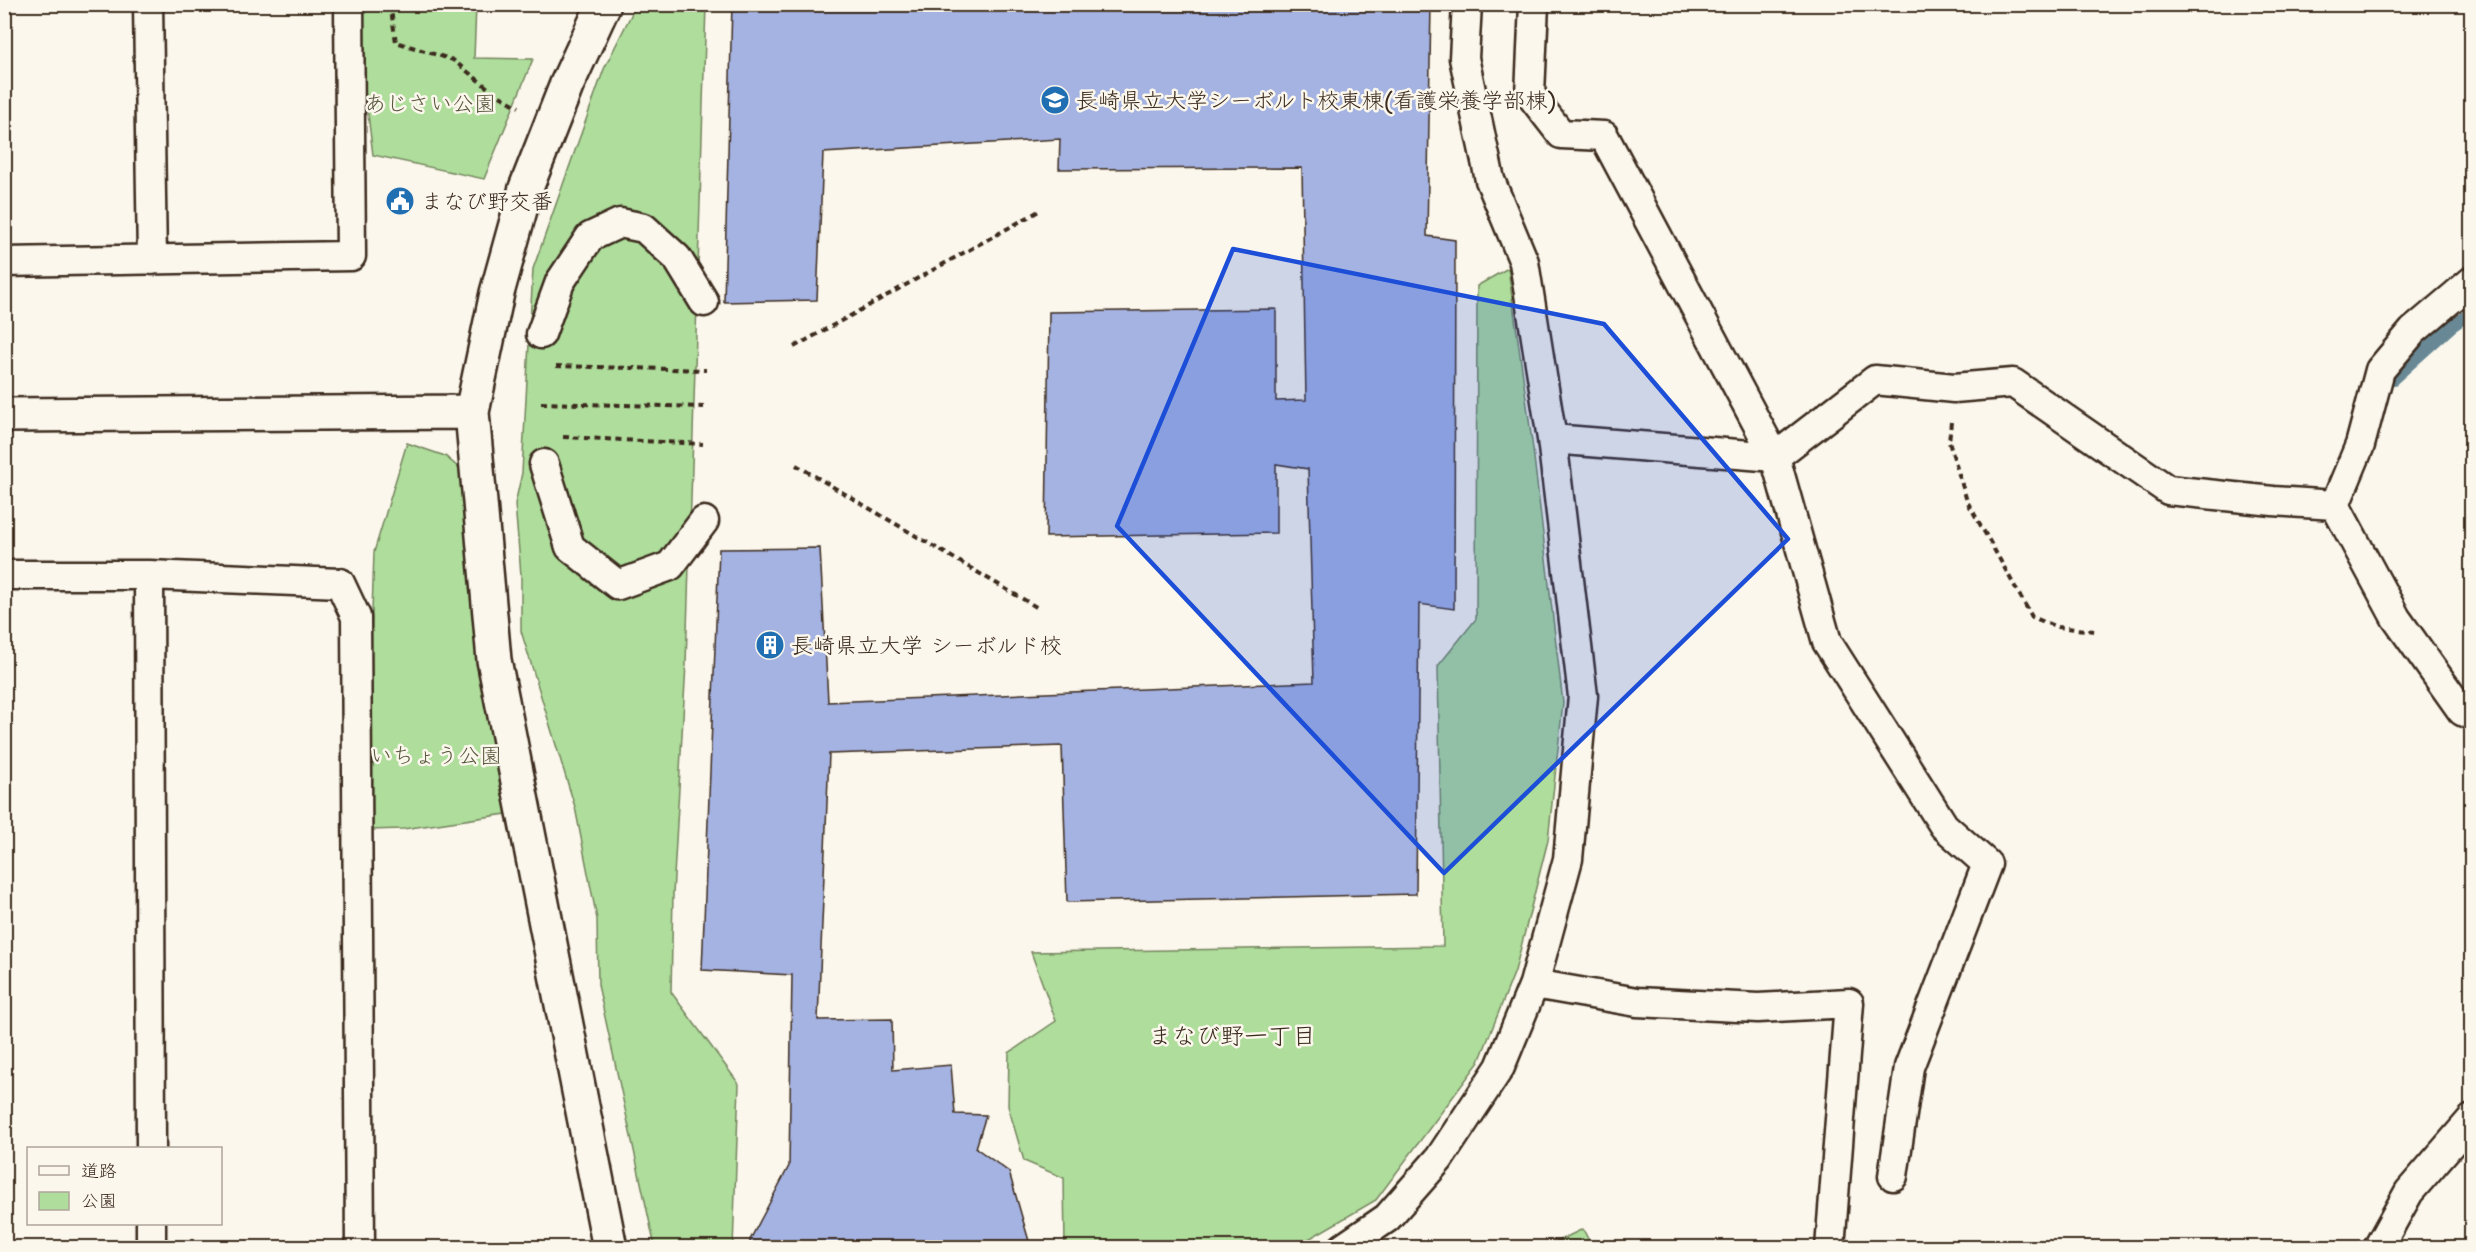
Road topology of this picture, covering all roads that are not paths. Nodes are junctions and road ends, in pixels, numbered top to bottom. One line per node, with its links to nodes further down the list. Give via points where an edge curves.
1 (148, 4): 6 (street)
2 (349, 4): 6 (street, via 351,256)
3 (604, 4): 11 (street, via 526,188 497,293)
4 (1467, 4): 13 (street, via 1464,58 1490,180 1524,262)
5 (1534, 4): 14 (street, via 1530,94 1561,134 1604,136)
6 (152, 260): 7 (street)
7 (4, 262)
8 (2472, 281): 16 (street, via 2413,331 2380,370 2360,445)
9 (704, 302): 10 (street, via 677,258 644,228 620,223 590,237 560,282)
10 (541, 334)
11 (472, 412): 12 (street); 28 (street, via 494,660)
12 (4, 415)
13 (1552, 439): 14 (street); 21 (street, via 1583,696 1568,859)
14 (1775, 457): 16 (street, via 1875,380 1954,388 2013,383 2168,490); 24 (street, via 1827,642 1944,826 1987,864 1909,1067)
15 (544, 464): 17 (street, via 570,547 618,585 670,566)
16 (2335, 505): 20 (street, via 2396,618 2462,711)
17 (704, 520)
18 (4, 575): 19 (street)
19 (149, 575): 23 (street); 27 (street, via 340,584 356,617)
20 (2472, 716)
21 (1534, 984): 29 (street, via 1500,1067 1439,1159 1387,1218); 30 (street, via 1637,1002 1758,1008 1849,1003)
22 (2472, 1119): 31 (street, via 2409,1192)
23 (151, 1147)
24 (1893, 1176)
25 (151, 1225): 26 (street)
26 (151, 1248)
27 (360, 1248)
28 (610, 1248)
29 (1343, 1248)
30 (1830, 1248)
31 (2378, 1248)

